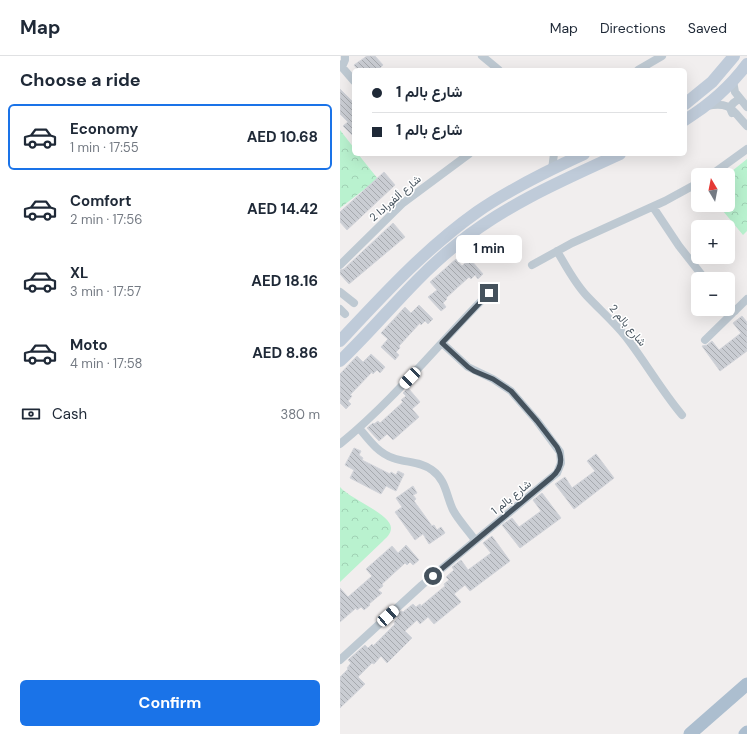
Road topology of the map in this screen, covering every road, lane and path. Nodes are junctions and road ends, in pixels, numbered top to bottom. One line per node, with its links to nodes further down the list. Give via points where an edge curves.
1 (345, 56): 6 (street)
2 (483, 56): 7 (street)
3 (662, 56): 8 (street)
4 (734, 56): 12 (street, via 712,82)
5 (747, 64): 10 (street)
6 (341, 66): 9 (street)
7 (497, 68)
8 (641, 68)
9 (352, 78)
10 (733, 81): 11 (street, via 735,92); 13 (street)
11 (740, 99): 14 (street); 15 (street)
12 (687, 102)
13 (706, 106): 15 (street, via 722,104); 16 (street)
14 (747, 107)
15 (730, 108): 17 (street)
16 (687, 119)
17 (746, 122)
18 (747, 149): 24 (street)
19 (466, 156): 32 (street, شارع ألفورادا 2, via 403,203)
20 (554, 156): 25 (street)
21 (576, 156): 25 (street)
22 (606, 156): 26 (street)
23 (615, 156): 26 (street)
24 (721, 168)
25 (552, 169): 29 (street, via 493,201)
26 (570, 176): 31 (street, via 504,211)
27 (691, 187): 28 (street)
28 (653, 207): 30 (street); 34 (street)
29 (456, 228): 31 (street, via 454,235 443,246); 42 (street, via 403,274)
30 (557, 251): 33 (street); 45 (street, شارع بالم 2, via 572,277 626,337)
31 (444, 255): 44 (street)
32 (340, 265)
33 (532, 265)
34 (699, 272)
35 (340, 292): 38 (street)
36 (489, 293): 43 (street)
37 (747, 299): 39 (street)
38 (354, 303)
39 (735, 311)
40 (730, 316): 41 (street)
41 (705, 340)
42 (340, 341)
43 (442, 343): 46 (street); 48 (street, شارع بالم 1, via 468,367 511,391 557,447 561,457 557,473)
44 (340, 361)
45 (682, 415)
46 (359, 428): 47 (street); 48 (street, via 383,453 427,466 438,475 454,512)
47 (340, 444)
48 (475, 540): 49 (street, شارع بالم 1)
49 (340, 660)
50 (747, 684): 52 (main road)
51 (747, 732): 53 (main road)
52 (690, 734)
53 (745, 734)

